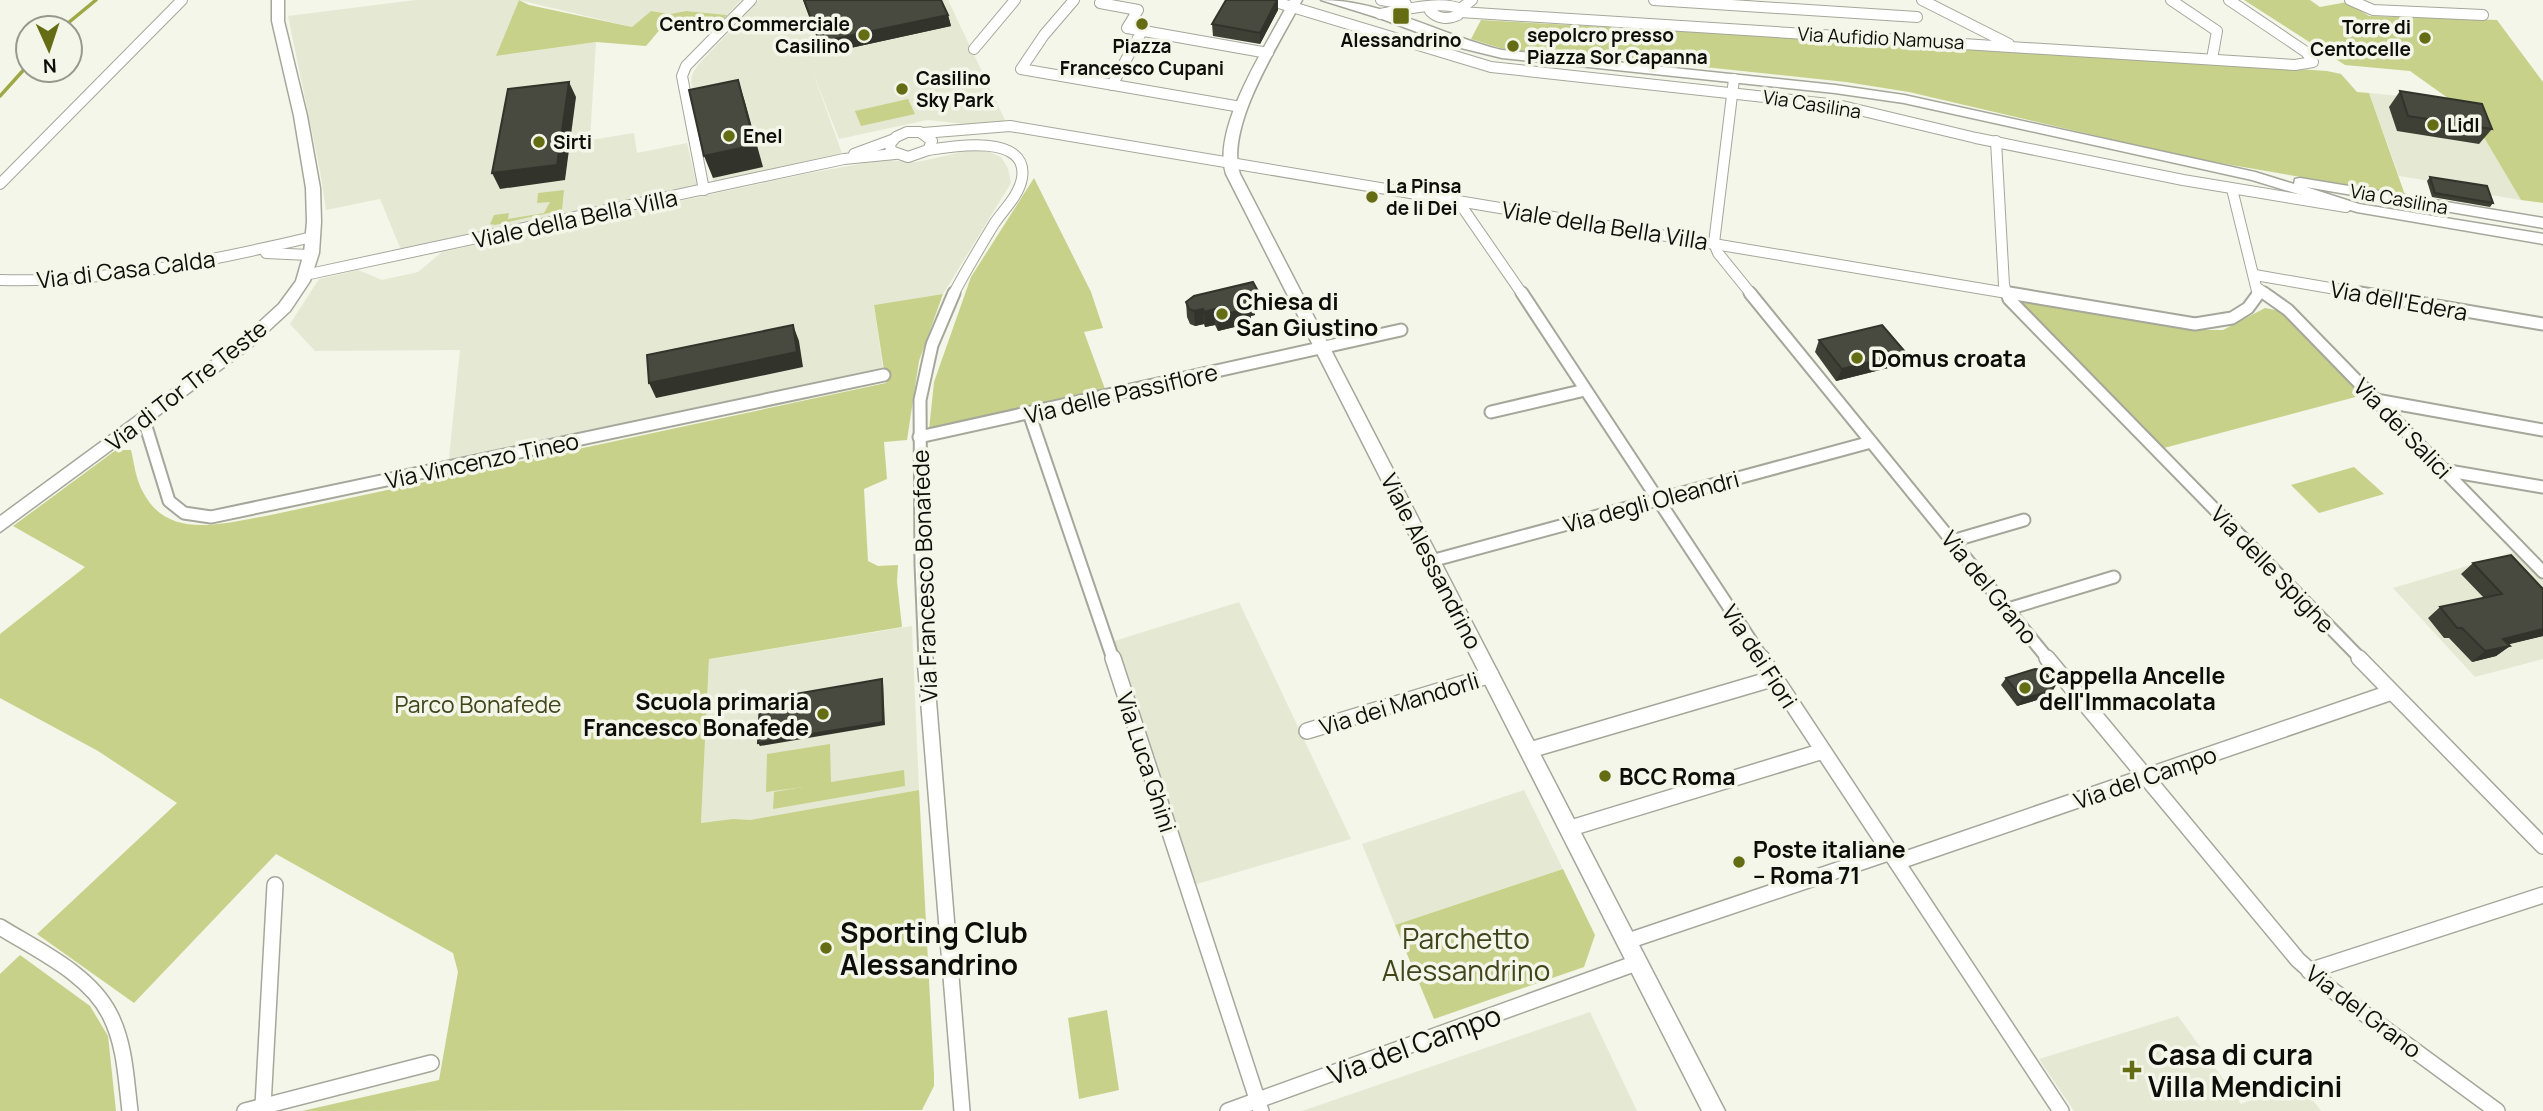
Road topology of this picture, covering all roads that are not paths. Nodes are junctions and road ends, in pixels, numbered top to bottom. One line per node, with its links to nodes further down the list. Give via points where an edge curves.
1 (182, 0): 45 (street)
2 (278, 0): 51 (street, Via di Tor Tre Teste, via 278,21 310,166 315,206)
3 (751, 0): 47 (street, via 686,66 682,76)
4 (1015, 0): 29 (street)
5 (1073, 0): 34 (street, via 1021,69)
6 (1269, 0): 17 (street, Via Casilina)
7 (1327, 0): 20 (street, Via Casilina)
8 (1350, 0): 20 (street, Via Casilina)
9 (1381, 0): 18 (street)
10 (1472, 0): 19 (street)
11 (1654, 0): 22 (street)
12 (1922, 0): 28 (street)
13 (2171, 0): 31 (street, via 2217,31)
14 (2229, 0): 32 (street, via 2310,55 2313,62)
15 (2350, 0): 21 (street, via 2373,10)
16 (1100, 3): 26 (street, via 1138,10 1127,28)
17 (1295, 3): 30 (street); 35 (street, Via Casilina, via 1484,65)
18 (1430, 5): 19 (street, Via Aufidio Namusa); 20 (street); 23 (street, via 1433,14); 24 (street)
19 (1457, 6): 23 (street); 28 (street, Via Aufidio Namusa)
20 (1380, 14): 24 (street, Via Casilina)
21 (2483, 15)
22 (1917, 17)
23 (1446, 20): 25 (street); 27 (street)
24 (1404, 22): 25 (street, Via Casilina)
25 (1418, 27): 27 (street, Via Casilina)
26 (1142, 31): 30 (street); 34 (street)
27 (1445, 37): 33 (street, Via Casilina, via 1517,57)
28 (2014, 47): 31 (street, Via Aufidio Namusa)
29 (974, 49)
30 (1268, 53): 36 (street)
31 (2212, 59): 32 (street, Via Aufidio Namusa)
32 (2302, 65)
33 (1734, 79): 35 (street); 44 (street, Via Casilina, via 1905,99)
34 (1112, 85): 36 (street)
35 (1732, 93): 39 (street, Via Casilina, via 1838,105); 53 (street)
36 (1241, 107): 43 (street, via 1231,134)
37 (923, 132): 38 (street, Viale della Bella Villa); 40 (street, via 932,141); 43 (street, Viale della Bella Villa, via 1010,126)
38 (892, 139): 41 (street, via 890,148); 42 (street, Viale della Bella Villa)
39 (1996, 141): 46 (street, Via Casilina); 60 (street)
40 (928, 150): 41 (street, Viale della Bella Villa, via 916,156); 71 (street, Via Francesco Bonafede, via 989,144 1011,155 1022,170 1017,190 972,258 943,317 922,382)
41 (895, 154): 42 (street, Viale della Bella Villa)
42 (844, 159): 47 (street, Viale della Bella Villa)
43 (1229, 162): 48 (street, Viale della Bella Villa); 63 (street, Viale Alessandrino)
44 (2255, 176): 49 (street, Via Casilina); 50 (street, Via Casilina)
45 (0, 184)
46 (2232, 188): 49 (street, Via Casilina); 57 (street)
47 (704, 190): 56 (street, Viale della Bella Villa)
48 (1458, 201): 53 (street, Viale della Bella Villa); 65 (street, Via dei Fiori)
49 (2357, 208): 52 (street, Via Casilina)
50 (2543, 223)
51 (312, 237): 54 (street, Via di Casa Calda); 55 (street, Via di Tor Tre Teste)
52 (2543, 239)
53 (1714, 243): 60 (street, Viale della Bella Villa); 72 (street, Via del Grano)
54 (251, 253): 55 (street, Via di Casa Calda); 58 (street, Via di Casa Calda, via 78,278)
55 (309, 255): 56 (street, Via di Tor Tre Teste)
56 (305, 275): 69 (street, Via di Tor Tre Teste, via 286,305 256,335)
57 (2255, 275): 59 (street); 61 (street, Via dell'Edera)
58 (0, 280)
59 (2259, 289): 60 (street, Viale della Bella Villa, via 2255,301 2235,316 2205,324); 66 (street, Via dei Salici, via 2288,310)
60 (2005, 292): 85 (street, Via delle Spighe)
61 (2543, 324)
62 (1401, 330): 63 (street, Via delle Passiflore)
63 (1322, 348): 68 (street, Via delle Passiflore); 79 (street, Viale Alessandrino)
64 (884, 375): 69 (street, Via Vincenzo Tineo, via 211,517 190,515 170,505)
65 (1585, 390): 67 (street); 75 (street, Via dei Fiori)
66 (2375, 400): 70 (street); 73 (street, Via dei Salici)
67 (1491, 412)
68 (1029, 413): 71 (street, Via delle Passiflore); 100 (street, Via Luca Ghini)
69 (144, 419): 77 (street, Via di Tor Tre Teste)
70 (2543, 430)
71 (919, 437): 104 (street, Via Francesco Bonafede, via 926,677)
72 (1871, 442): 75 (street, Via degli Oleandri); 78 (street, Via del Grano)
73 (2443, 470): 74 (street); 80 (street, Via dei Salici)
74 (2543, 487)
75 (1657, 499): 79 (street, Via degli Oleandri); 84 (street, Via dei Fiori)
76 (2024, 520): 78 (street)
77 (0, 525)
78 (1952, 541): 82 (street, Via del Grano)
79 (1431, 561): 83 (street, Viale Alessandrino)
80 (2543, 572)
81 (2114, 577): 82 (street)
82 (2008, 609): 89 (street, Via del Grano)
83 (1491, 675): 86 (street, Via dei Mandorli); 87 (street, Viale Alessandrino)
84 (1775, 678): 87 (street); 88 (street, Via dei Fiori)
85 (2392, 692): 89 (street, Via del Campo); 91 (street, Via delle Spighe)
86 (1307, 731)
87 (1530, 750): 90 (street, Viale Alessandrino)
88 (1823, 751): 90 (street); 92 (street, Via dei Fiori)
89 (2144, 777): 92 (street, Via del Campo); 98 (street, Via del Grano)
90 (1571, 828): 96 (street, Viale Alessandrino)
91 (2543, 846)
92 (1894, 857): 96 (street, Via del Campo); 107 (street, Via dei Fiori)
93 (275, 884): 101 (street)
94 (2543, 895): 98 (street)
95 (0, 927): 102 (street, via 86,985 106,1006 115,1029)
96 (1628, 941): 97 (street, Viale Alessandrino)
97 (1639, 962): 100 (street, Via del Campo); 106 (street, Viale Alessandrino)
98 (2309, 971): 108 (street, Via del Grano)
99 (432, 1063): 101 (street)
100 (1259, 1106): 105 (street, Via del Campo)
101 (263, 1107): 103 (street)
102 (130, 1111)
103 (245, 1111)
104 (962, 1111)
105 (1228, 1111)
106 (1714, 1111)
107 (2061, 1111)
108 (2497, 1111)

